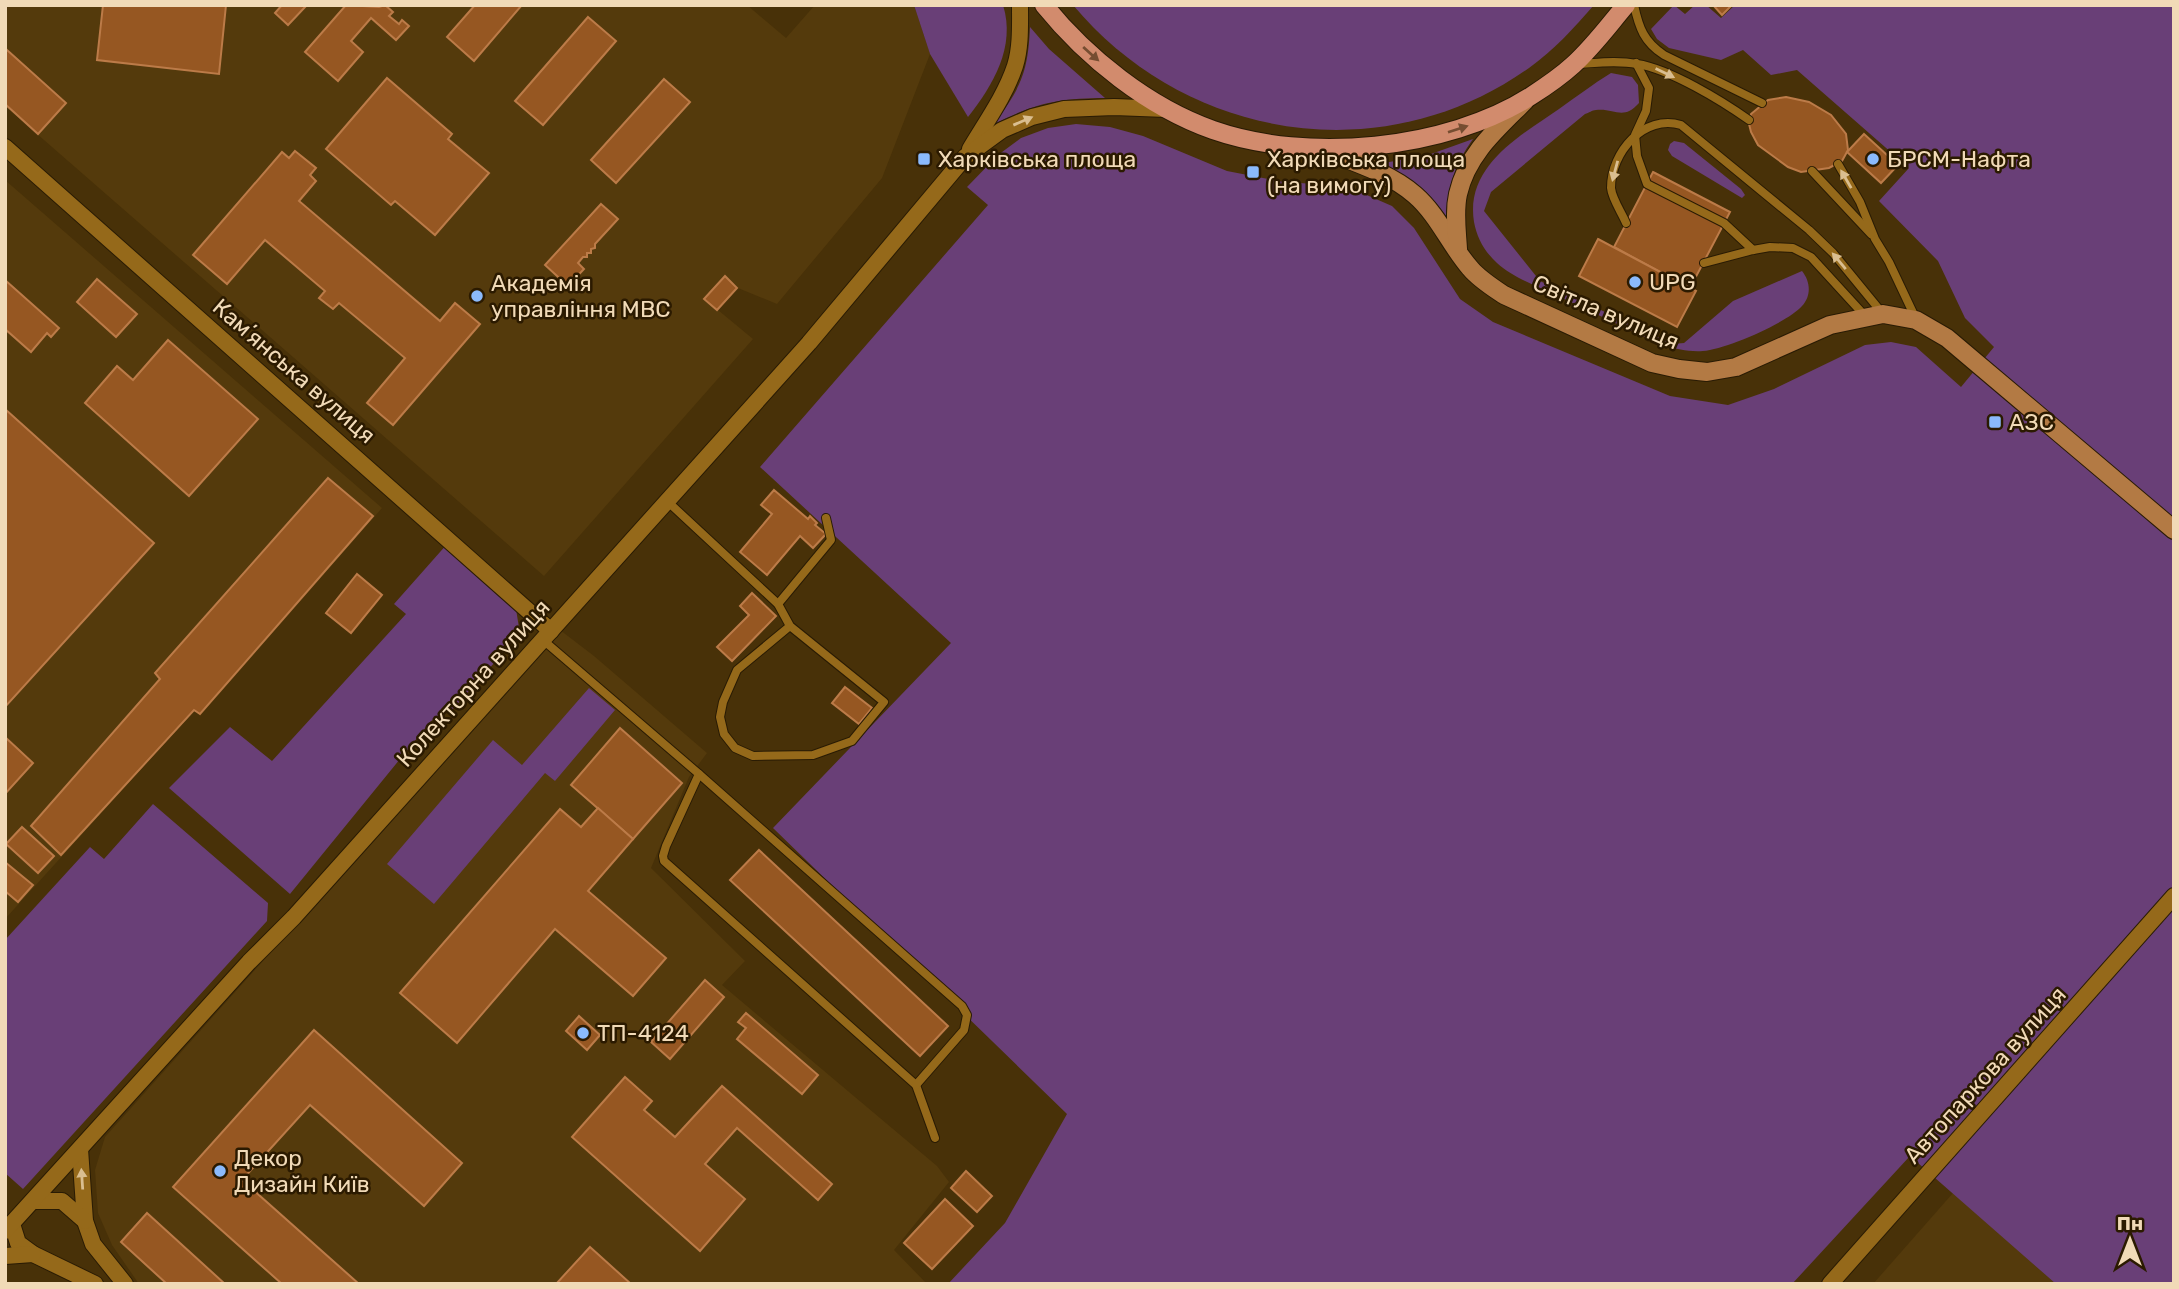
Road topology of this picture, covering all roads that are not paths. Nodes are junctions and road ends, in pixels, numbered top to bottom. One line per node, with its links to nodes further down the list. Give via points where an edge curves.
1 (1020, 5): 14 (street, Колекторна вулиця, via 1016,64)
2 (1044, 5): 9 (main road, one-way to 9, via 1106,67)
3 (1626, 5): 6 (main road)
4 (1634, 5): 8 (lane, via 1650,46)
5 (1636, 63): 6 (lane); 10 (lane, one-way to 10, via 1720,100); 11 (lane, via 1649,88 1646,111)
6 (1574, 64): 7 (main road)
7 (1530, 97): 13 (main road, one-way to 7, via 1426,139 1476,123); 19 (main road, via 1470,162 1458,195)
8 (1762, 103)
9 (1166, 110): 13 (main road, via 1213,130 1269,144); 14 (street, Колекторна вулиця, one-way to 9, via 1002,130 1065,109)
10 (1749, 120)
11 (1635, 135): 17 (lane, one-way to 17, via 1622,149 1611,190); 20 (lane, via 1647,184 1724,223); 22 (lane, one-way to 11, via 1833,253 1681,125 1657,123)
12 (5, 147): 29 (street, Камʼянська вулиця)
13 (1318, 148): 19 (main road, Світла вулиця, via 1388,177 1415,194)
14 (965, 157): 24 (street, Колекторна вулиця, via 809,343)
15 (1838, 164): 18 (lane, one-way to 15)
16 (1812, 171): 18 (lane)
17 (1626, 223)
18 (1875, 239): 23 (lane)
19 (1458, 249): 22 (main road, Світла вулиця, via 1470,268 1504,295 1652,363 1679,369 1707,372 1735,367 1830,325)
20 (1753, 250): 21 (lane); 22 (lane, via 1793,248 1811,257)
21 (1703, 262)
22 (1874, 315): 23 (main road, Світла вулиця)
23 (1916, 320): 26 (main road, Світла вулиця, via 1947,338)
24 (667, 501): 27 (lane); 29 (street, Колекторна вулиця)
25 (826, 518): 27 (lane, via 831,540)
26 (2174, 530)
27 (778, 604): 28 (lane)
28 (790, 626): 28 (lane, via 737,670 723,702 724,734 735,748 753,756 813,755 852,741 884,702)
29 (547, 635): 30 (lane); 34 (street, Колекторна вулиця)
30 (699, 774): 32 (lane, via 666,846 664,861); 32 (lane, via 962,1006 967,1015 964,1030)
31 (2174, 896): 42 (street, Автопаркова вулиця)
32 (916, 1085): 33 (lane)
33 (935, 1138)
34 (80, 1149): 35 (street, Колекторна вулиця); 36 (street, one-way to 34)
35 (33, 1200): 36 (street, via 62,1201); 37 (street, Колекторна вулиця)
36 (85, 1221): 41 (street, via 93,1244)
37 (8, 1227): 38 (street, via 18,1243)
38 (33, 1254): 39 (street); 40 (street)
39 (5, 1256)
40 (95, 1284)
41 (125, 1284)
42 (1830, 1284)

